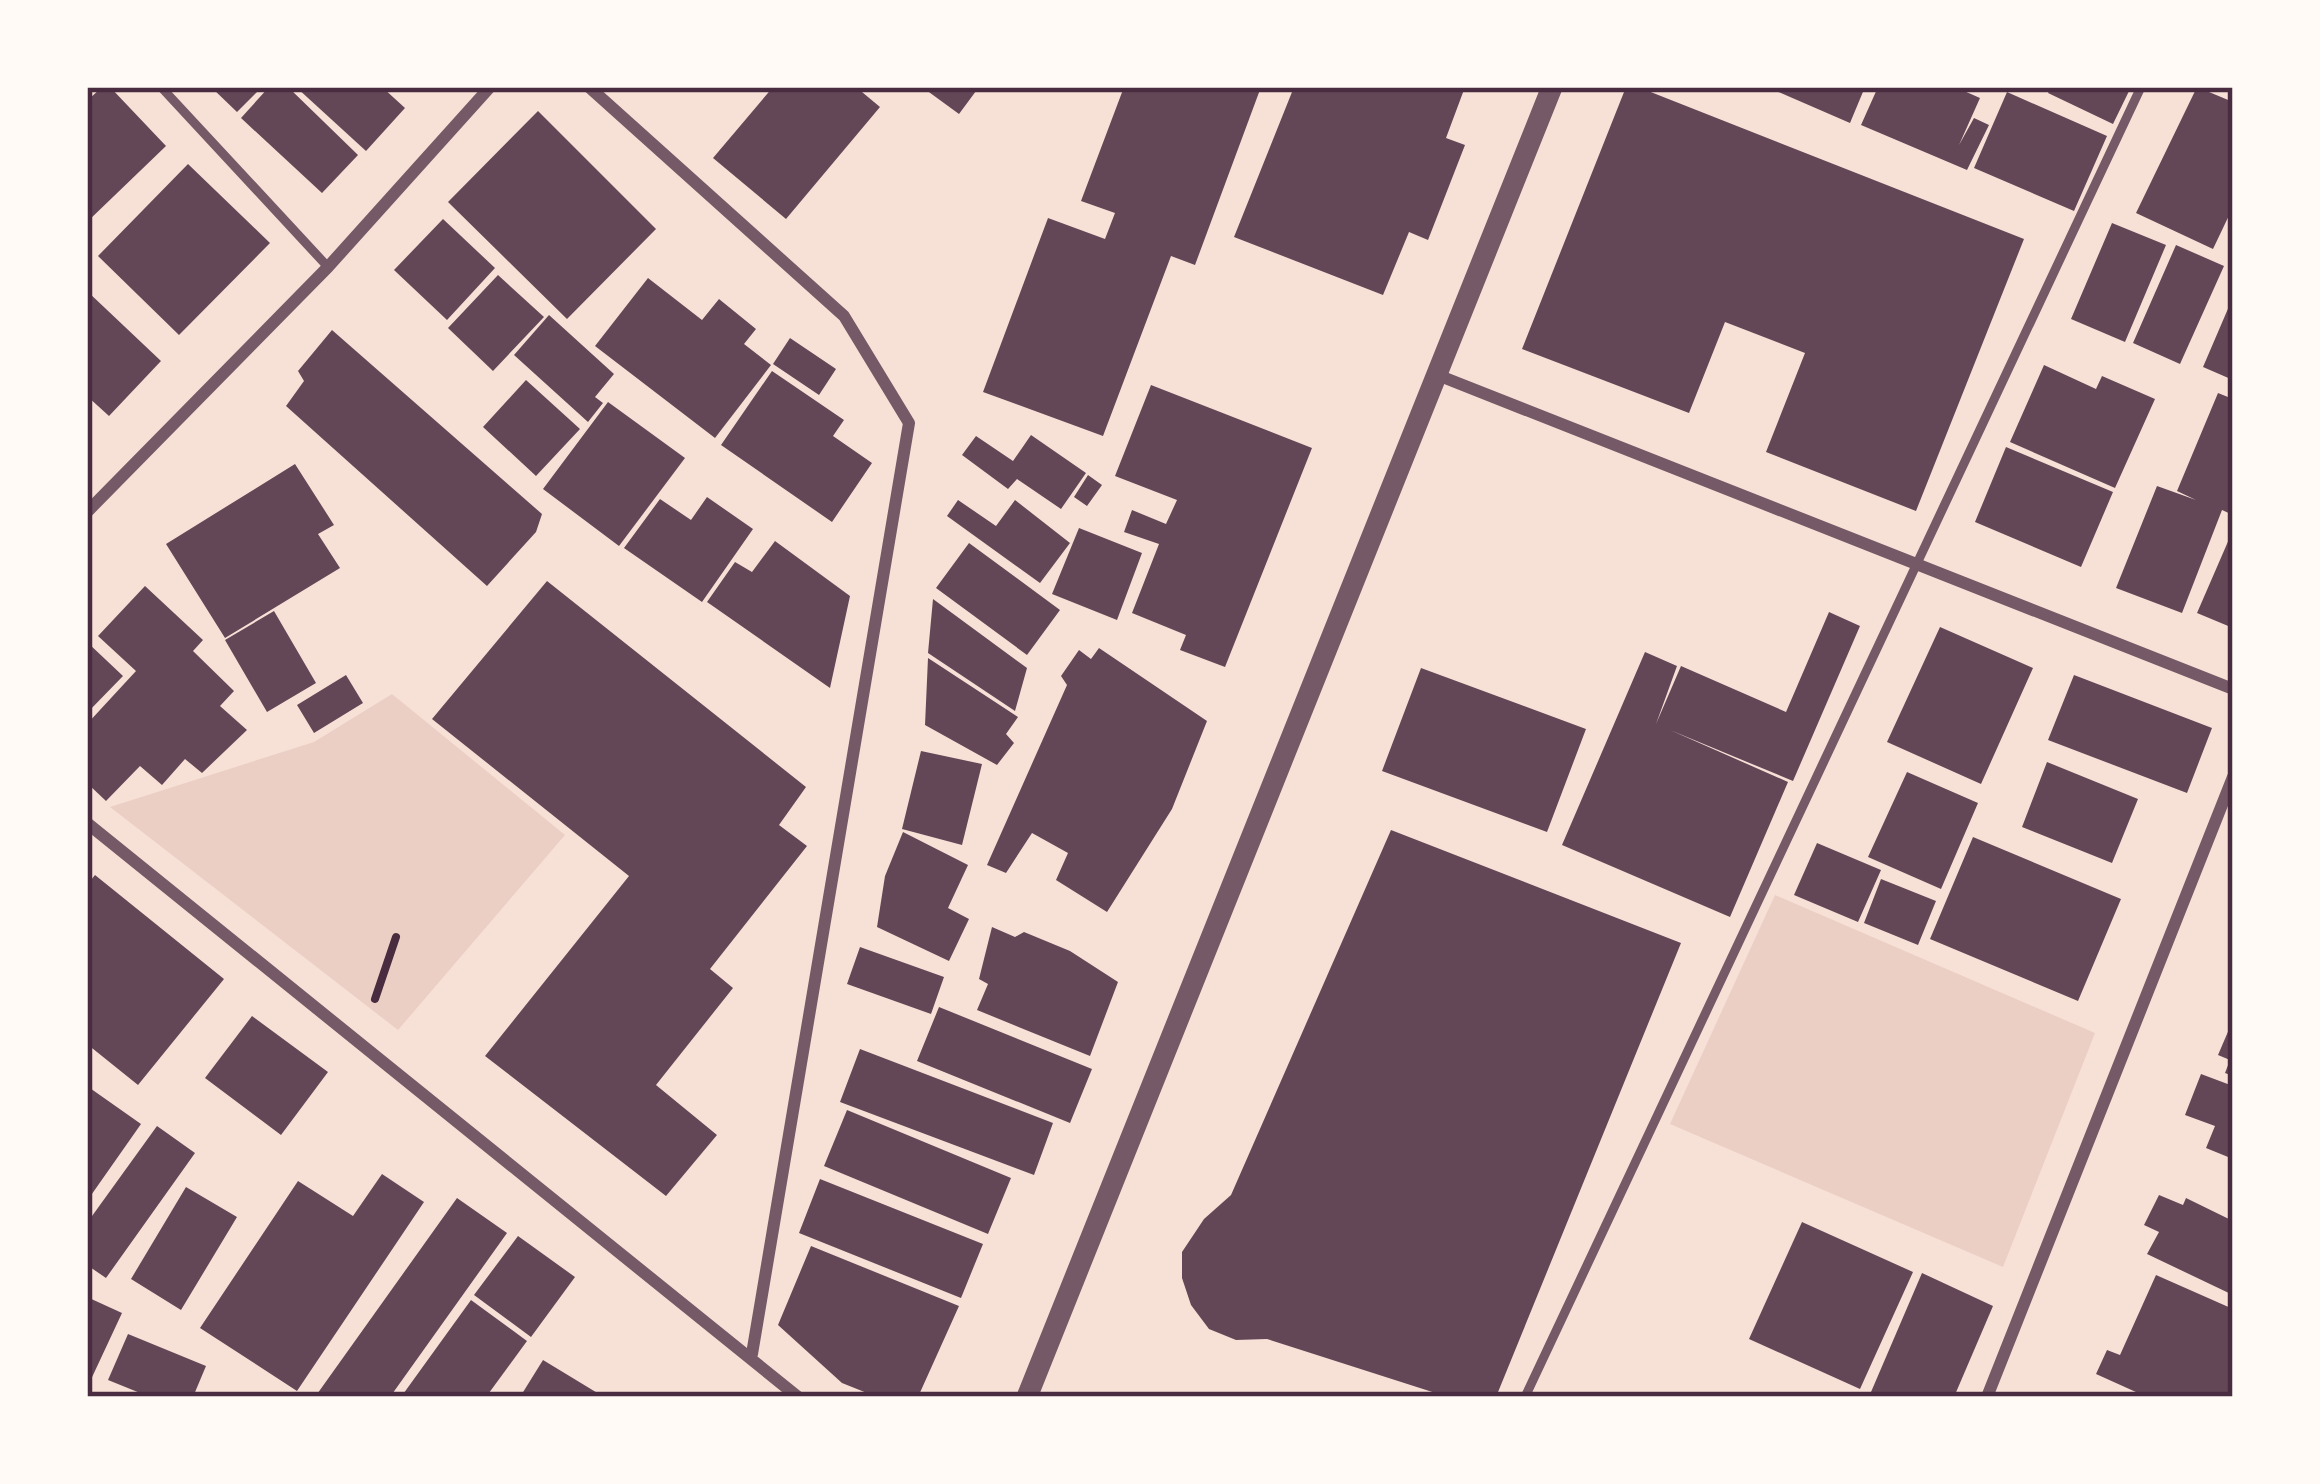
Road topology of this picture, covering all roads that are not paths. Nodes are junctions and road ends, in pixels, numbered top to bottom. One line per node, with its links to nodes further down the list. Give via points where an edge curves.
1 (161, 87): 6 (lane)
2 (490, 87): 6 (street)
3 (589, 87): 13 (street, via 844,316 910,423)
4 (1552, 87): 7 (street)
5 (2141, 87): 9 (lane)
6 (328, 267): 8 (street)
7 (1440, 376): 9 (street); 15 (street)
8 (87, 512)
9 (1916, 564): 10 (street); 16 (lane)
10 (2233, 689)
11 (2233, 777): 17 (street)
12 (87, 823): 13 (street)
13 (752, 1354): 14 (street)
14 (798, 1397)
15 (1028, 1397)
16 (1525, 1397)
17 (1987, 1397)

